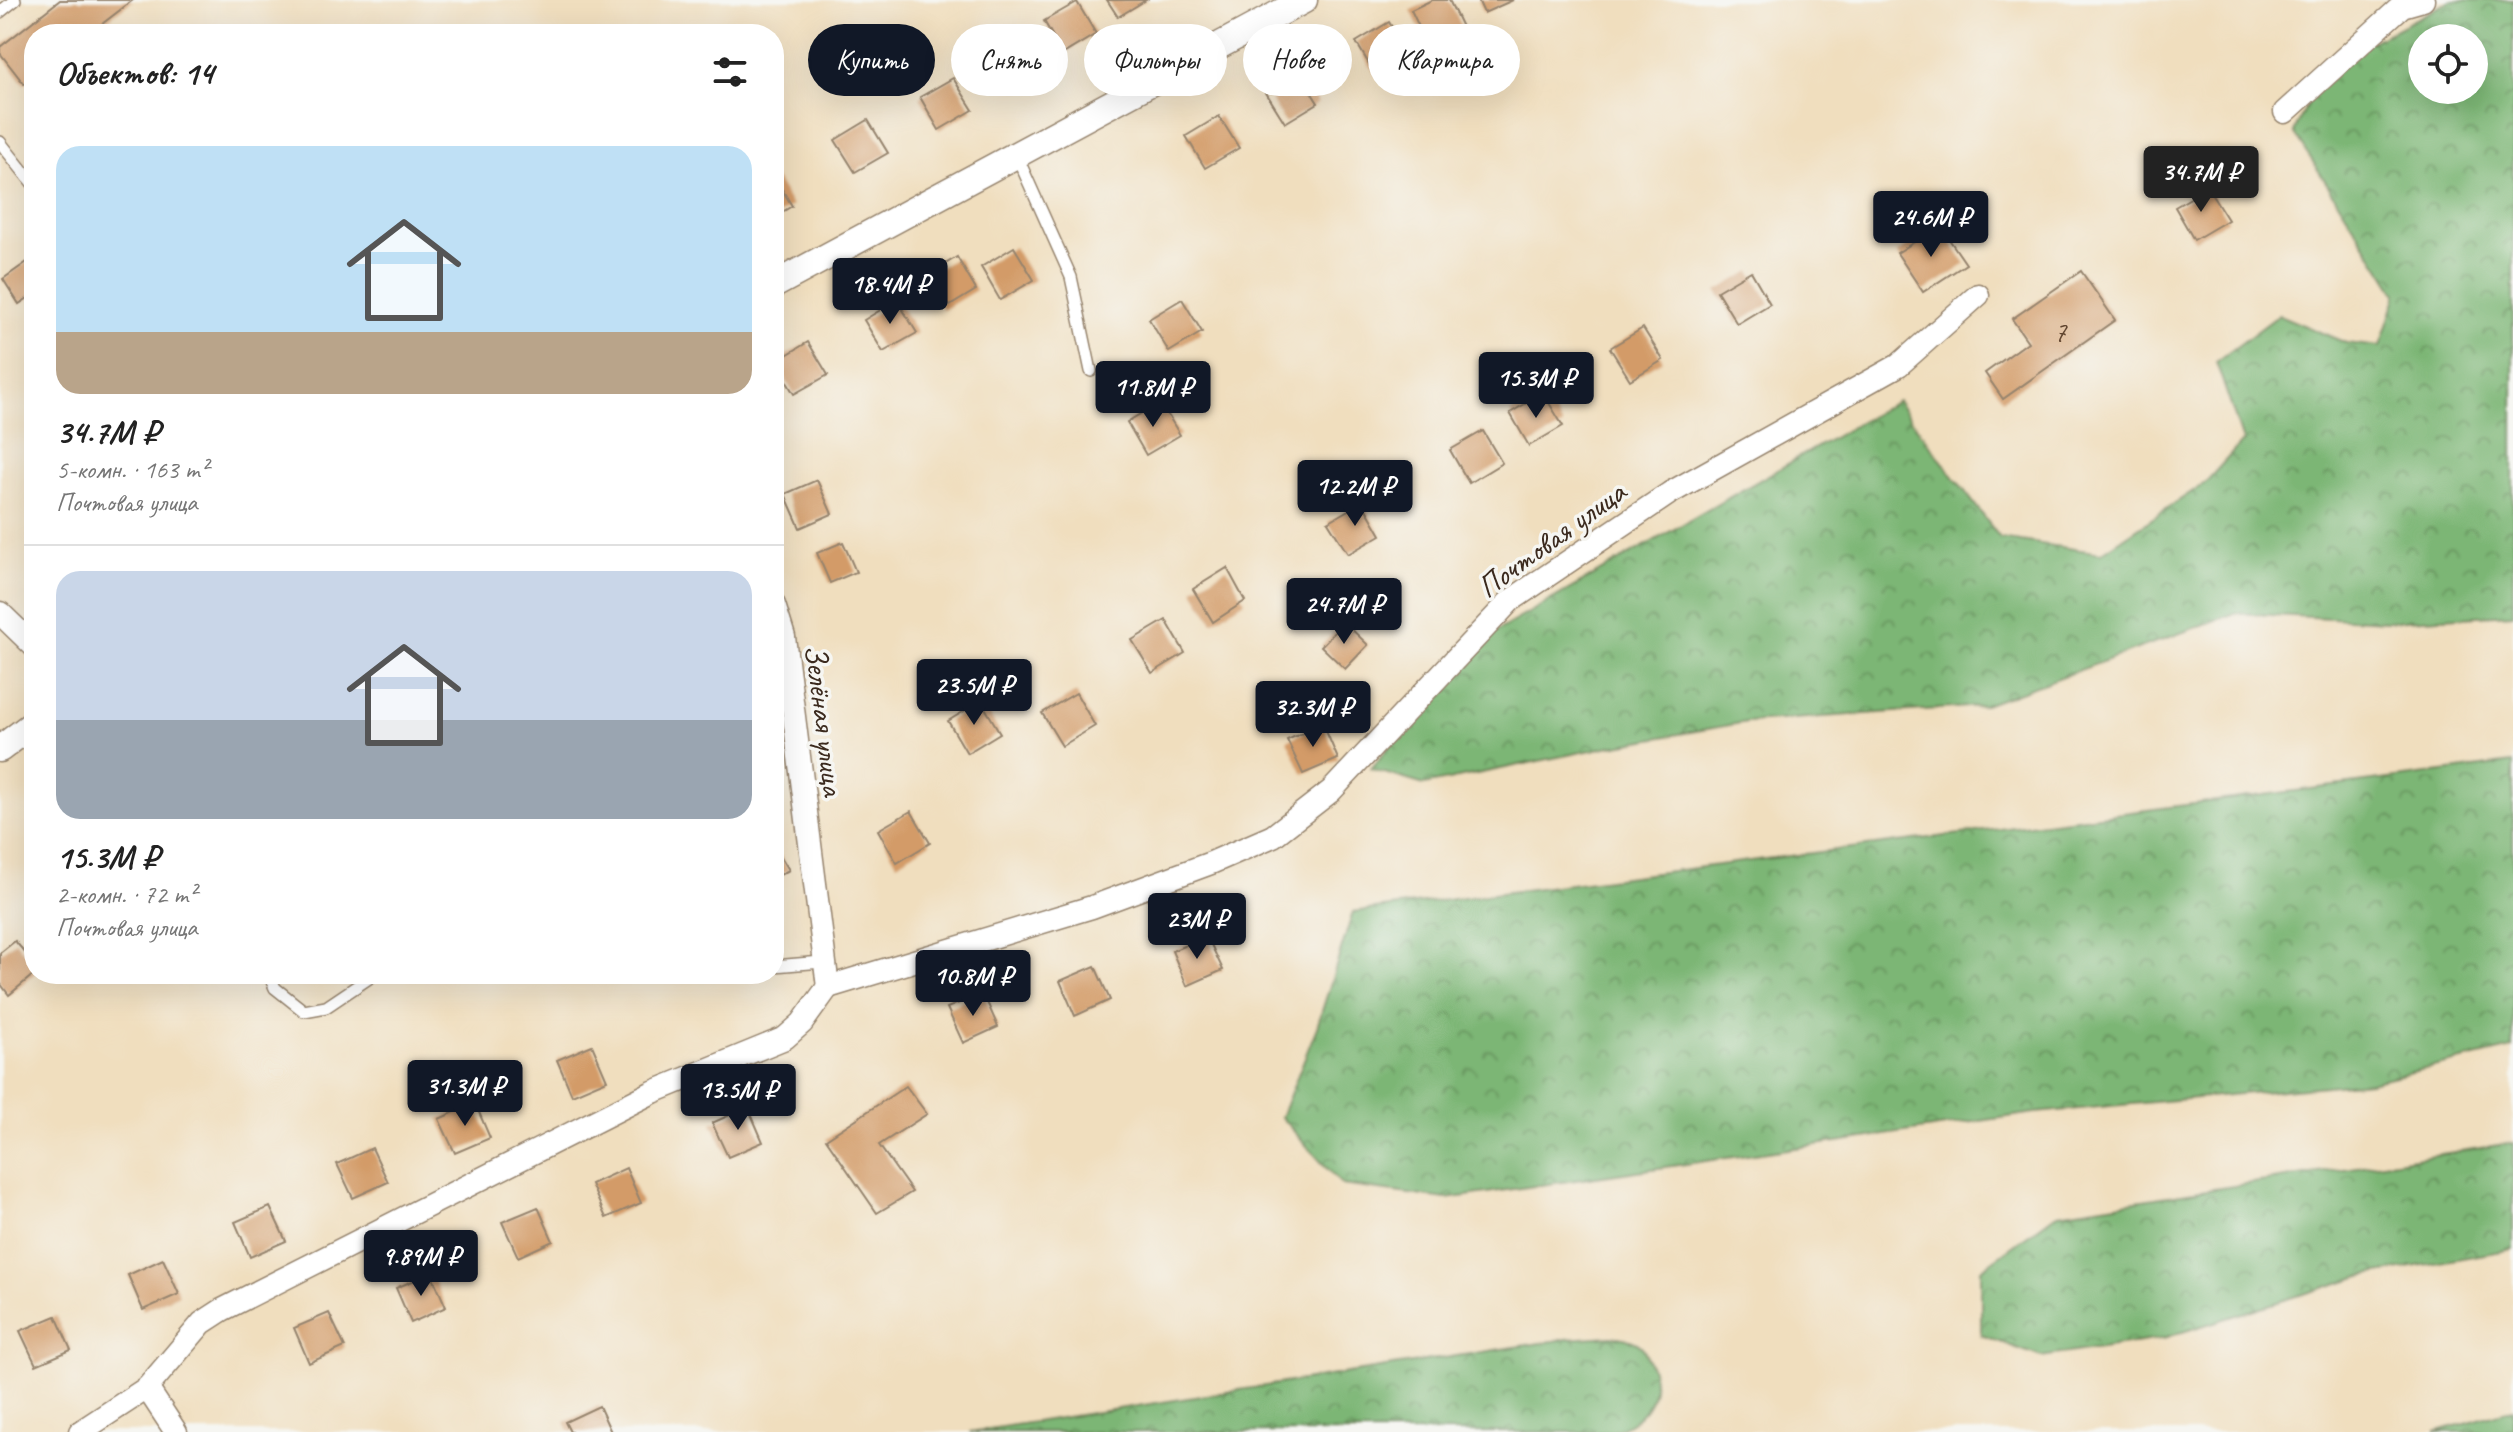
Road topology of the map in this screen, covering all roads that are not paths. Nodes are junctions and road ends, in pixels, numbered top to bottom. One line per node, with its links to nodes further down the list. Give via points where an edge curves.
1 (15, 0): 4 (lane)
2 (1304, 0): 7 (street)
3 (2423, 0): 5 (street, via 2402,6)
4 (0, 12)
5 (2285, 112)
6 (0, 142): 8 (lane)
7 (1015, 153): 9 (street); 11 (lane, via 1071,277)
8 (24, 170)
9 (784, 280)
10 (1978, 295): 21 (street, Почтовая улица, via 1899,365 1670,493 1510,601 1331,791 1273,836 1092,907)
11 (1091, 371)
12 (0, 613): 13 (street)
13 (24, 636)
14 (784, 637): 17 (street, Зелёная улица)
15 (24, 731): 16 (street)
16 (0, 749)
17 (822, 962): 18 (lane); 21 (street, Зелёная улица)
18 (784, 965)
19 (273, 984): 20 (lane, via 304,1011 326,1007)
20 (360, 984)
21 (828, 987): 22 (street, via 785,1038 653,1092 222,1310 202,1323)
22 (147, 1388): 23 (street); 24 (street)
23 (80, 1432)
24 (176, 1432)

